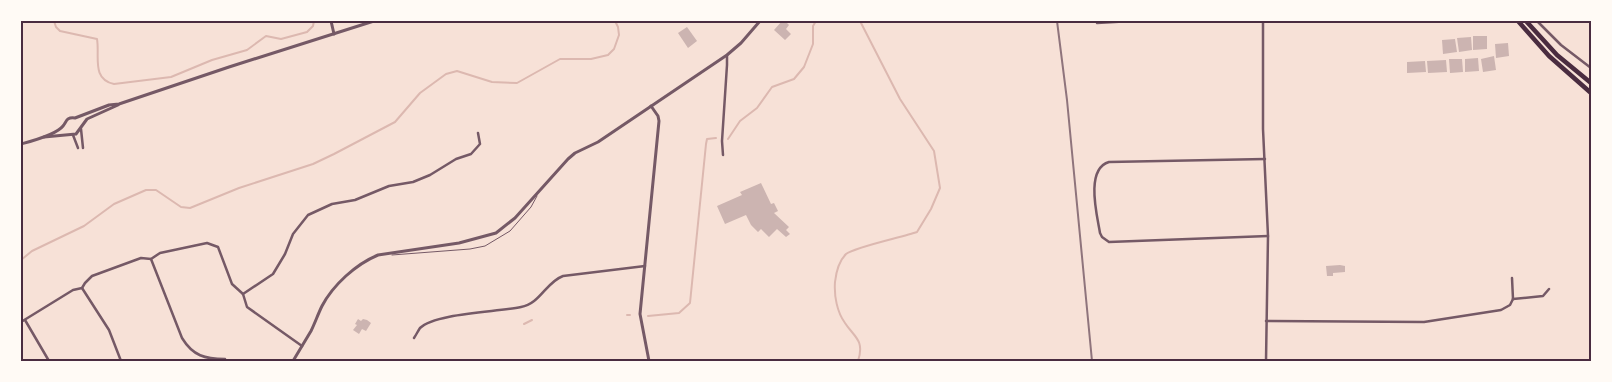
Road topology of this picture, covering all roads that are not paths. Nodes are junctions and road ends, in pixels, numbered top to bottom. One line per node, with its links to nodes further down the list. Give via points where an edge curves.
1 (331, 21): 10 (street)
2 (374, 21): 10 (street)
3 (760, 21): 11 (street)
4 (1132, 21): 9 (street)
5 (1263, 21): 28 (street)
6 (1518, 21): 14 (highway, via 1549,56)
7 (1526, 21): 13 (highway, via 1557,55)
8 (1537, 21): 12 (street)
9 (1097, 22)
10 (334, 34): 15 (street)
11 (726, 55): 16 (street); 27 (street)
12 (1591, 68)
13 (1591, 83)
14 (1591, 93)
15 (118, 104): 17 (street); 19 (street, via 89,118)
16 (651, 106): 29 (street, via 598,142 575,153); 33 (street, via 660,121)
17 (75, 118): 18 (street, via 67,119); 19 (street)
18 (63, 126): 21 (street); 23 (street)
19 (81, 127): 22 (street); 26 (street)
20 (478, 133): 37 (street, via 480,144 471,154 430,175 389,186 355,200 332,204 308,215 293,234 273,274)
21 (68, 134): 22 (street); 23 (street)
22 (73, 135): 25 (street)
23 (43, 137): 24 (street)
24 (21, 144)
25 (78, 148)
26 (83, 148)
27 (723, 155)
28 (1265, 159): 30 (street); 30 (street, via 1109,162 1097,170 1095,194 1100,233 1108,242)
29 (542, 188): 31 (street, via 515,218 492,235); 31 (lane, via 531,207 510,231 485,246 470,250)
30 (1268, 236): 40 (street)
31 (378, 255): 43 (street, via 360,265 338,285 322,305)
32 (151, 259): 35 (street, via 141,258 92,276); 37 (street, via 160,253 207,243 218,247 232,284); 44 (street, via 188,348 206,359)
33 (644, 266): 42 (street, via 563,276 537,300 524,307 437,319 421,328); 48 (street, via 640,320)
34 (1512, 278): 38 (street)
35 (82, 288): 39 (street, via 73,290); 46 (street, via 109,330)
36 (1549, 289): 38 (street, via 1543,296)
37 (243, 294): 43 (street, via 247,308)
38 (1513, 299): 40 (street, via 1501,310 1424,322)
39 (25, 320): 41 (street); 45 (street)
40 (1266, 321): 49 (street)
41 (21, 322)
42 (414, 338)
43 (302, 346): 47 (street)
44 (225, 359)
45 (49, 361)
46 (121, 361)
47 (293, 361)
48 (650, 361)
49 (1266, 361)

